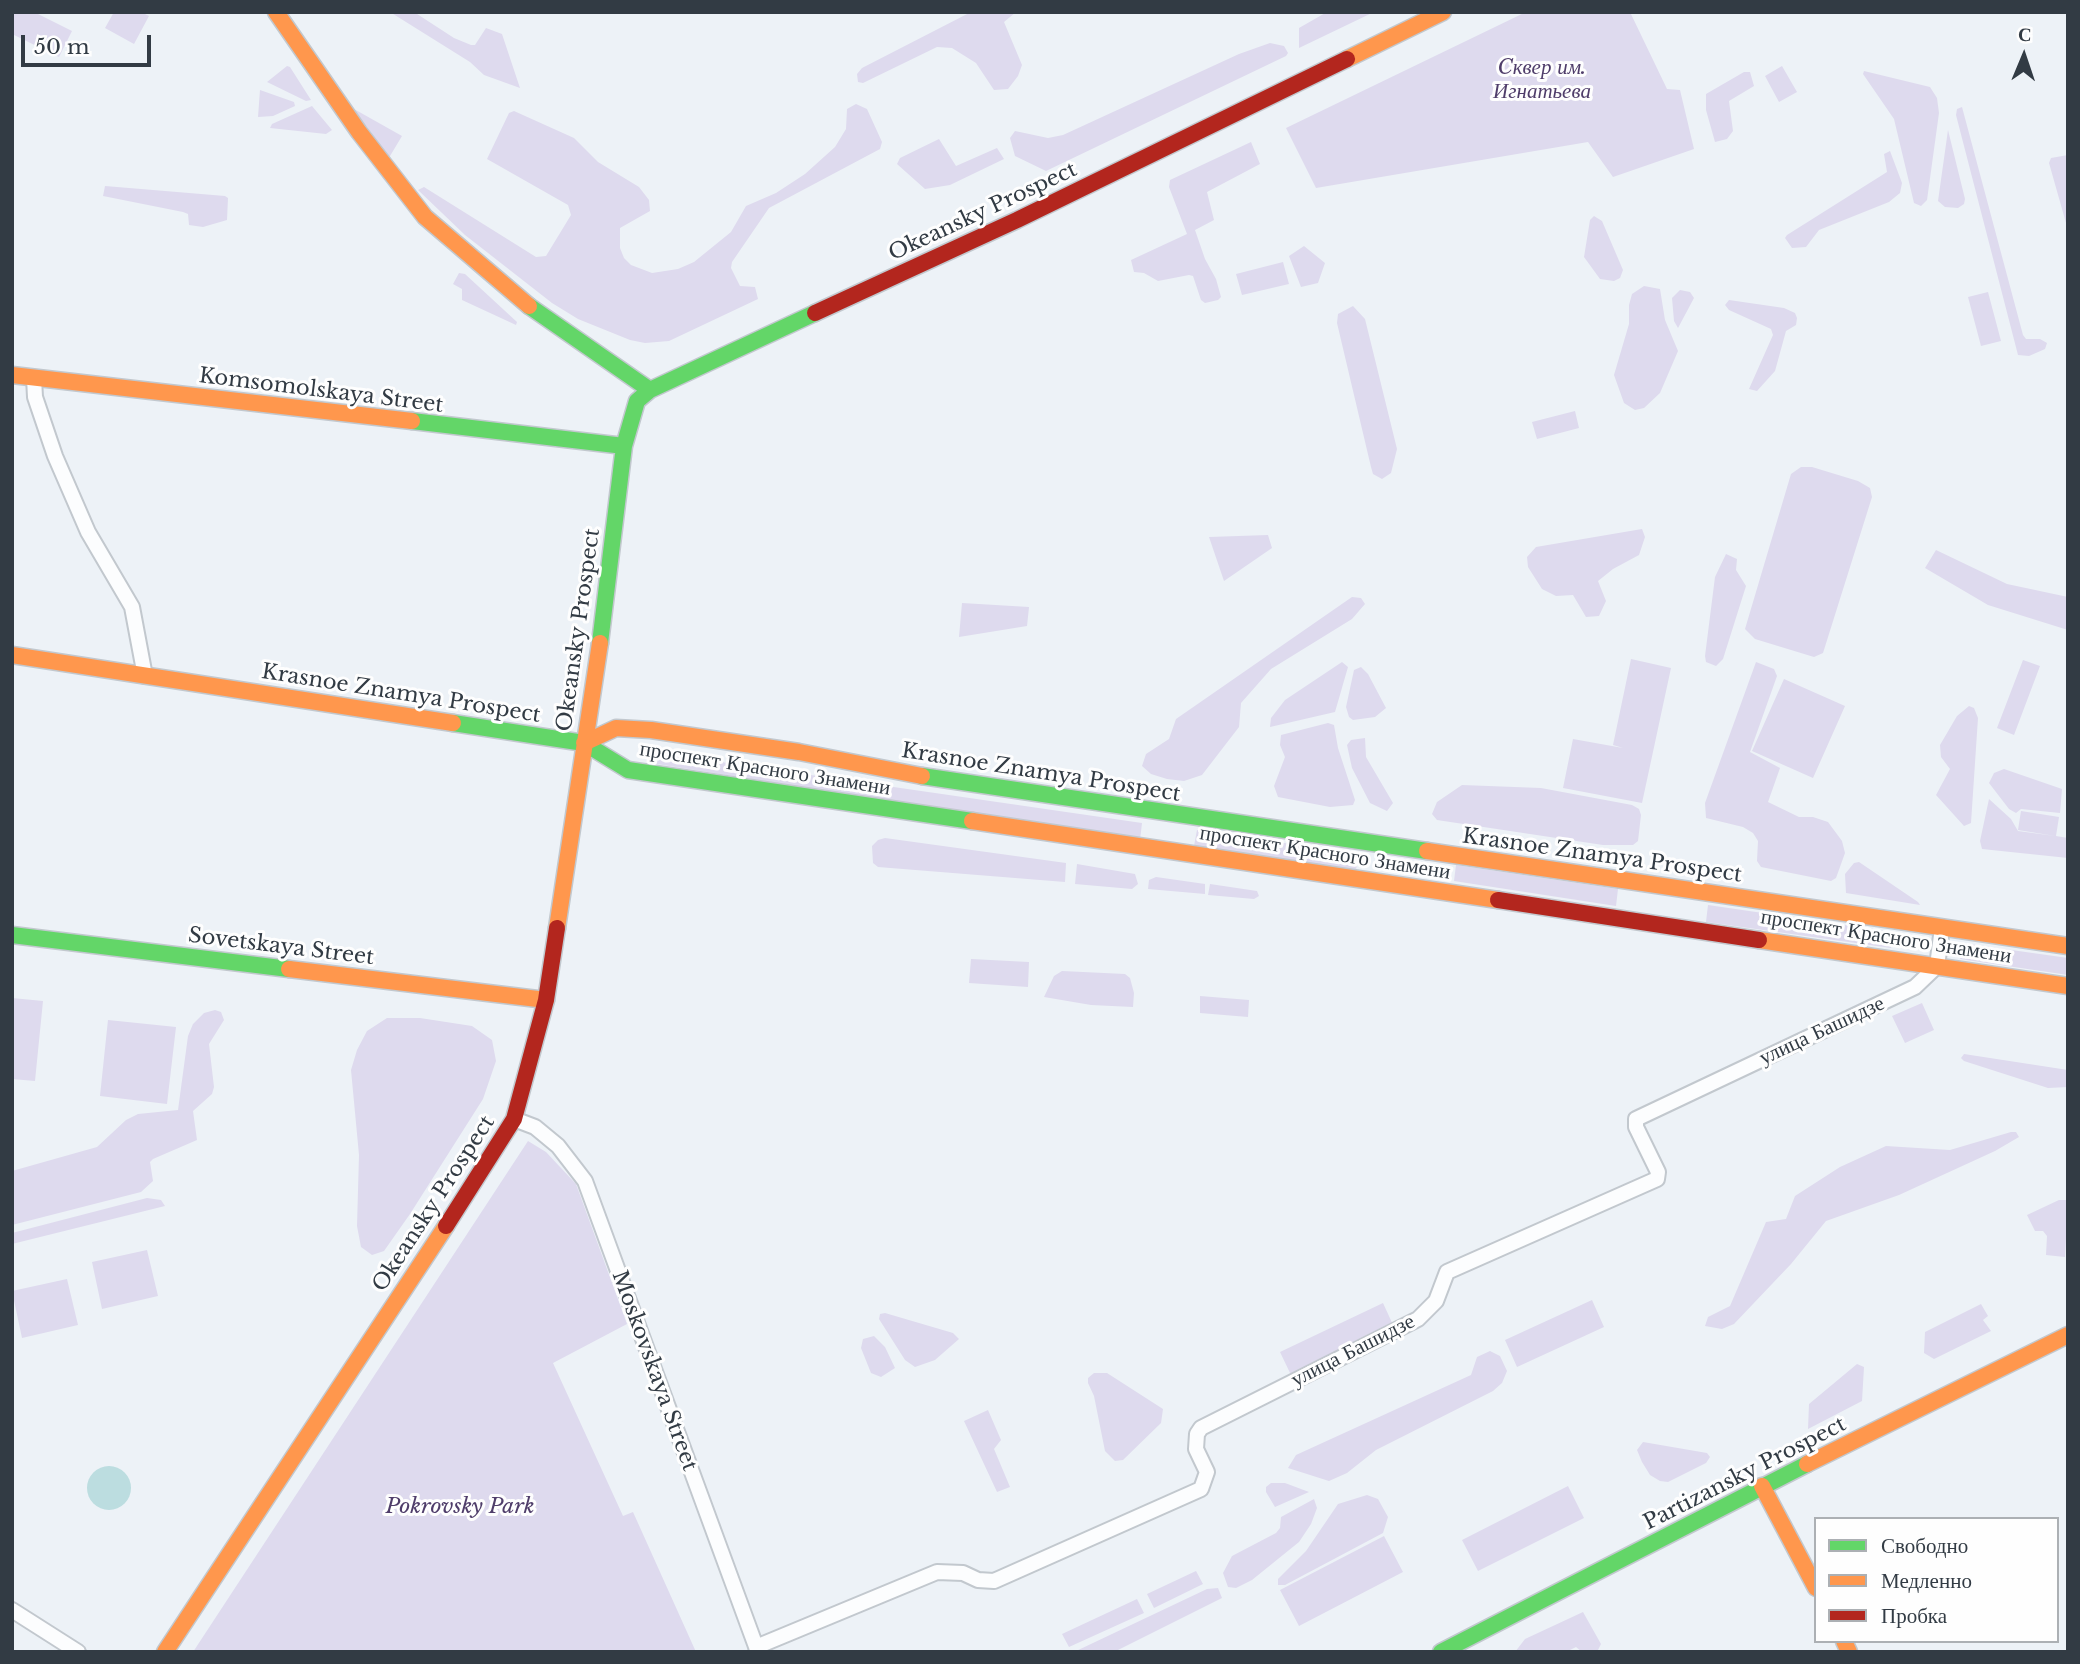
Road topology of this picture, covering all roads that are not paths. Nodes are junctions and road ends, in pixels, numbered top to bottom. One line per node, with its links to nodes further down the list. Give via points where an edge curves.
1 (276, 12): 5 (main road, via 425,217 542,317)
2 (1443, 12): 5 (main road, Okeansky Prospect, via 1017,220)
3 (12, 375): 4 (main road, Komsomolskaya Street)
4 (34, 378): 6 (main road, Komsomolskaya Street); 8 (street, via 35,397 55,456 88,532 132,607)
5 (650, 390): 6 (main road, Okeansky Prospect, via 633,410)
6 (624, 446): 9 (main road, Okeansky Prospect)
7 (12, 655): 8 (main road, Krasnoe Znamya Prospect)
8 (145, 676): 9 (main road, Krasnoe Znamya Prospect)
9 (584, 743): 10 (main road, Krasnoe Znamya Prospect, via 616,728 651,730 906,774); 13 (main road, проспект Красного Знамени, via 636,771); 15 (main road, Okeansky Prospect)
10 (1942, 928): 12 (main road, Krasnoe Znamya Prospect); 13 (street)
11 (12, 935): 15 (main road, Sovetskaya Street)
12 (2068, 946)
13 (1937, 966): 14 (main road, проспект Красного Знамени); 21 (street, улица Башидзе, via 1915,987 1636,1119 1657,1179 1447,1272 1436,1301 1418,1319 1207,1424 1196,1441 1207,1472 1201,1489 994,1581 937,1572)
14 (2068, 986)
15 (546, 1000): 16 (main road, Okeansky Prospect)
16 (514, 1119): 21 (street, Moskovskaya Street, via 536,1127 558,1146 585,1181); 23 (main road, Okeansky Prospect)
17 (2068, 1335): 18 (main road, Partizansky Prospect)
18 (1762, 1486): 19 (main road); 24 (main road, Partizansky Prospect)
19 (1814, 1584)
20 (12, 1610): 22 (street)
21 (757, 1649)
22 (78, 1652)
23 (165, 1652)
24 (1441, 1652)

